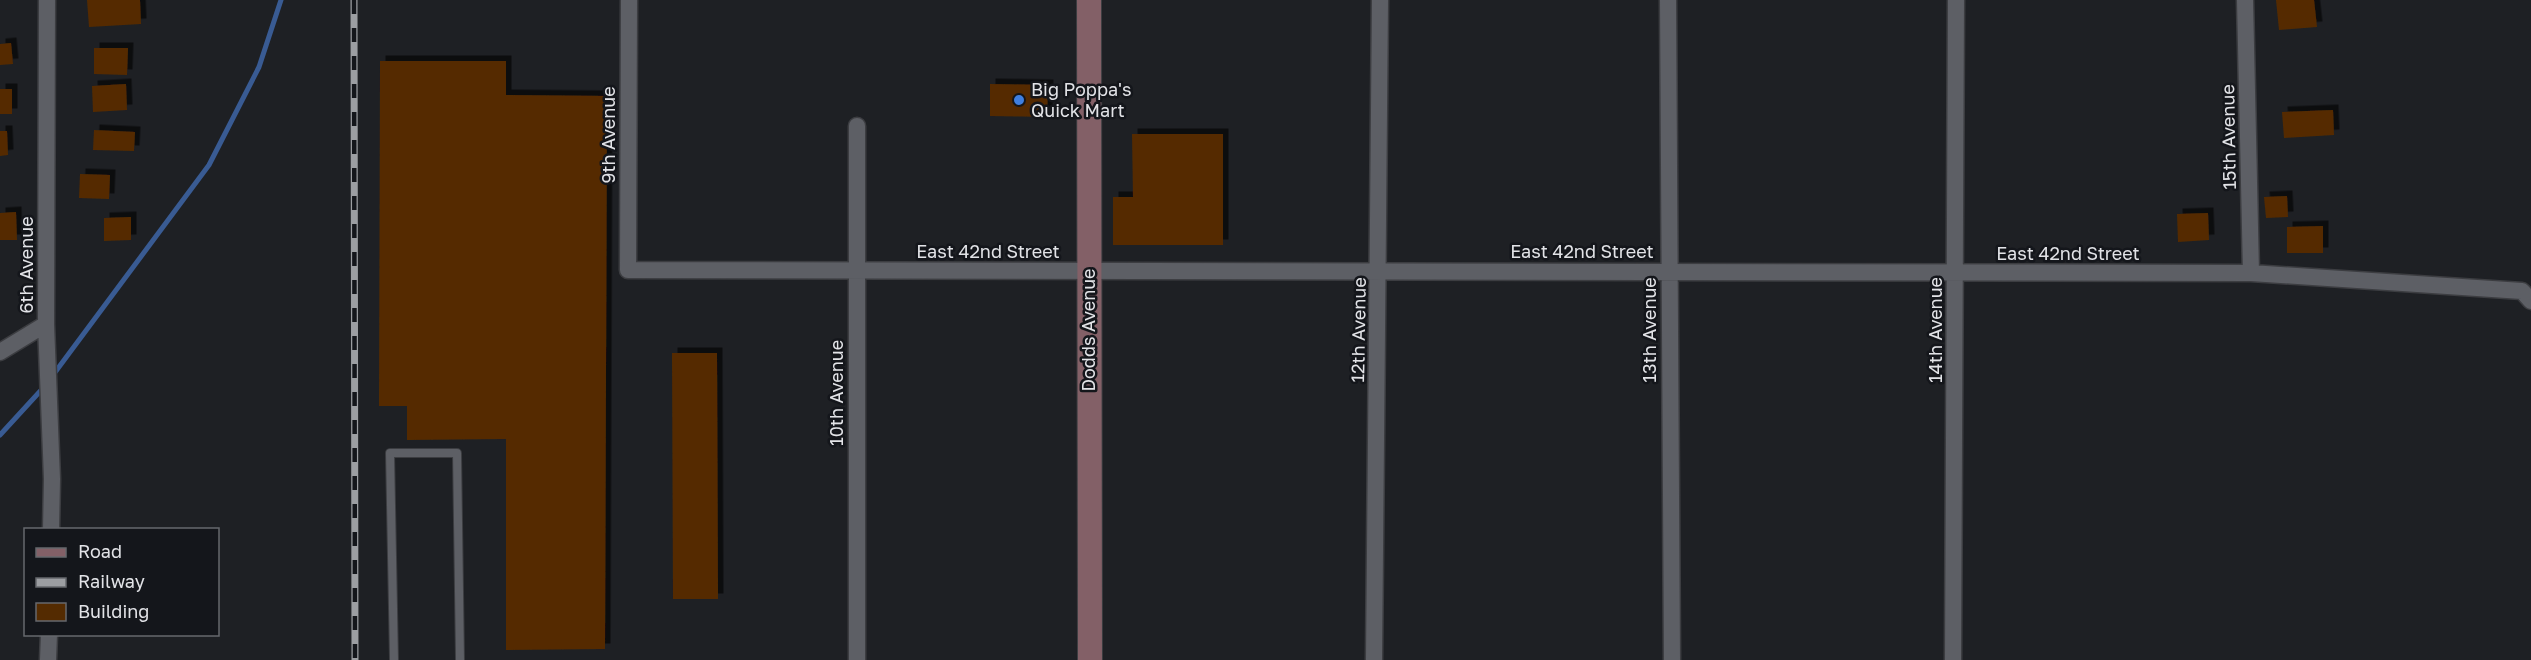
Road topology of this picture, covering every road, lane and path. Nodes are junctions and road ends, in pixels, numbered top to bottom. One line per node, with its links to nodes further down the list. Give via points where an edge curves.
1 (47, 0): 17 (street, 6th Avenue)
2 (629, 0): 9 (street, 9th Avenue)
3 (1089, 0): 12 (street, Dodds Avenue)
4 (1380, 0): 11 (street, 12th Avenue)
5 (1668, 0): 13 (street, 13th Avenue)
6 (1956, 0): 15 (street, 14th Avenue)
7 (2246, 0): 14 (street, 15th Avenue)
8 (857, 126): 10 (street, 10th Avenue)
9 (628, 270): 10 (street, East 42nd Street)
10 (856, 270): 12 (street, East 42nd Street); 24 (street, 10th Avenue)
11 (1379, 271): 12 (street, East 42nd Street); 13 (street, East 42nd Street); 26 (street, 12th Avenue)
12 (1089, 272): 25 (street, Dodds Avenue)
13 (1669, 272): 15 (street, East 42nd Street); 27 (street, 13th Avenue)
14 (2251, 273): 15 (street, East 42nd Street); 16 (street, East 42nd Street, via 2522,291)
15 (1956, 274): 28 (street, 14th Avenue)
16 (2531, 301)
17 (46, 324): 18 (street); 19 (street, 6th Avenue)
18 (0, 352)
19 (51, 528)
20 (49, 636): 21 (street)
21 (48, 660)
22 (394, 660): 23 (lane, via 390,453 458,453)
23 (460, 660)
24 (857, 660)
25 (1090, 660)
26 (1374, 660)
27 (1672, 660)
28 (1953, 660)

